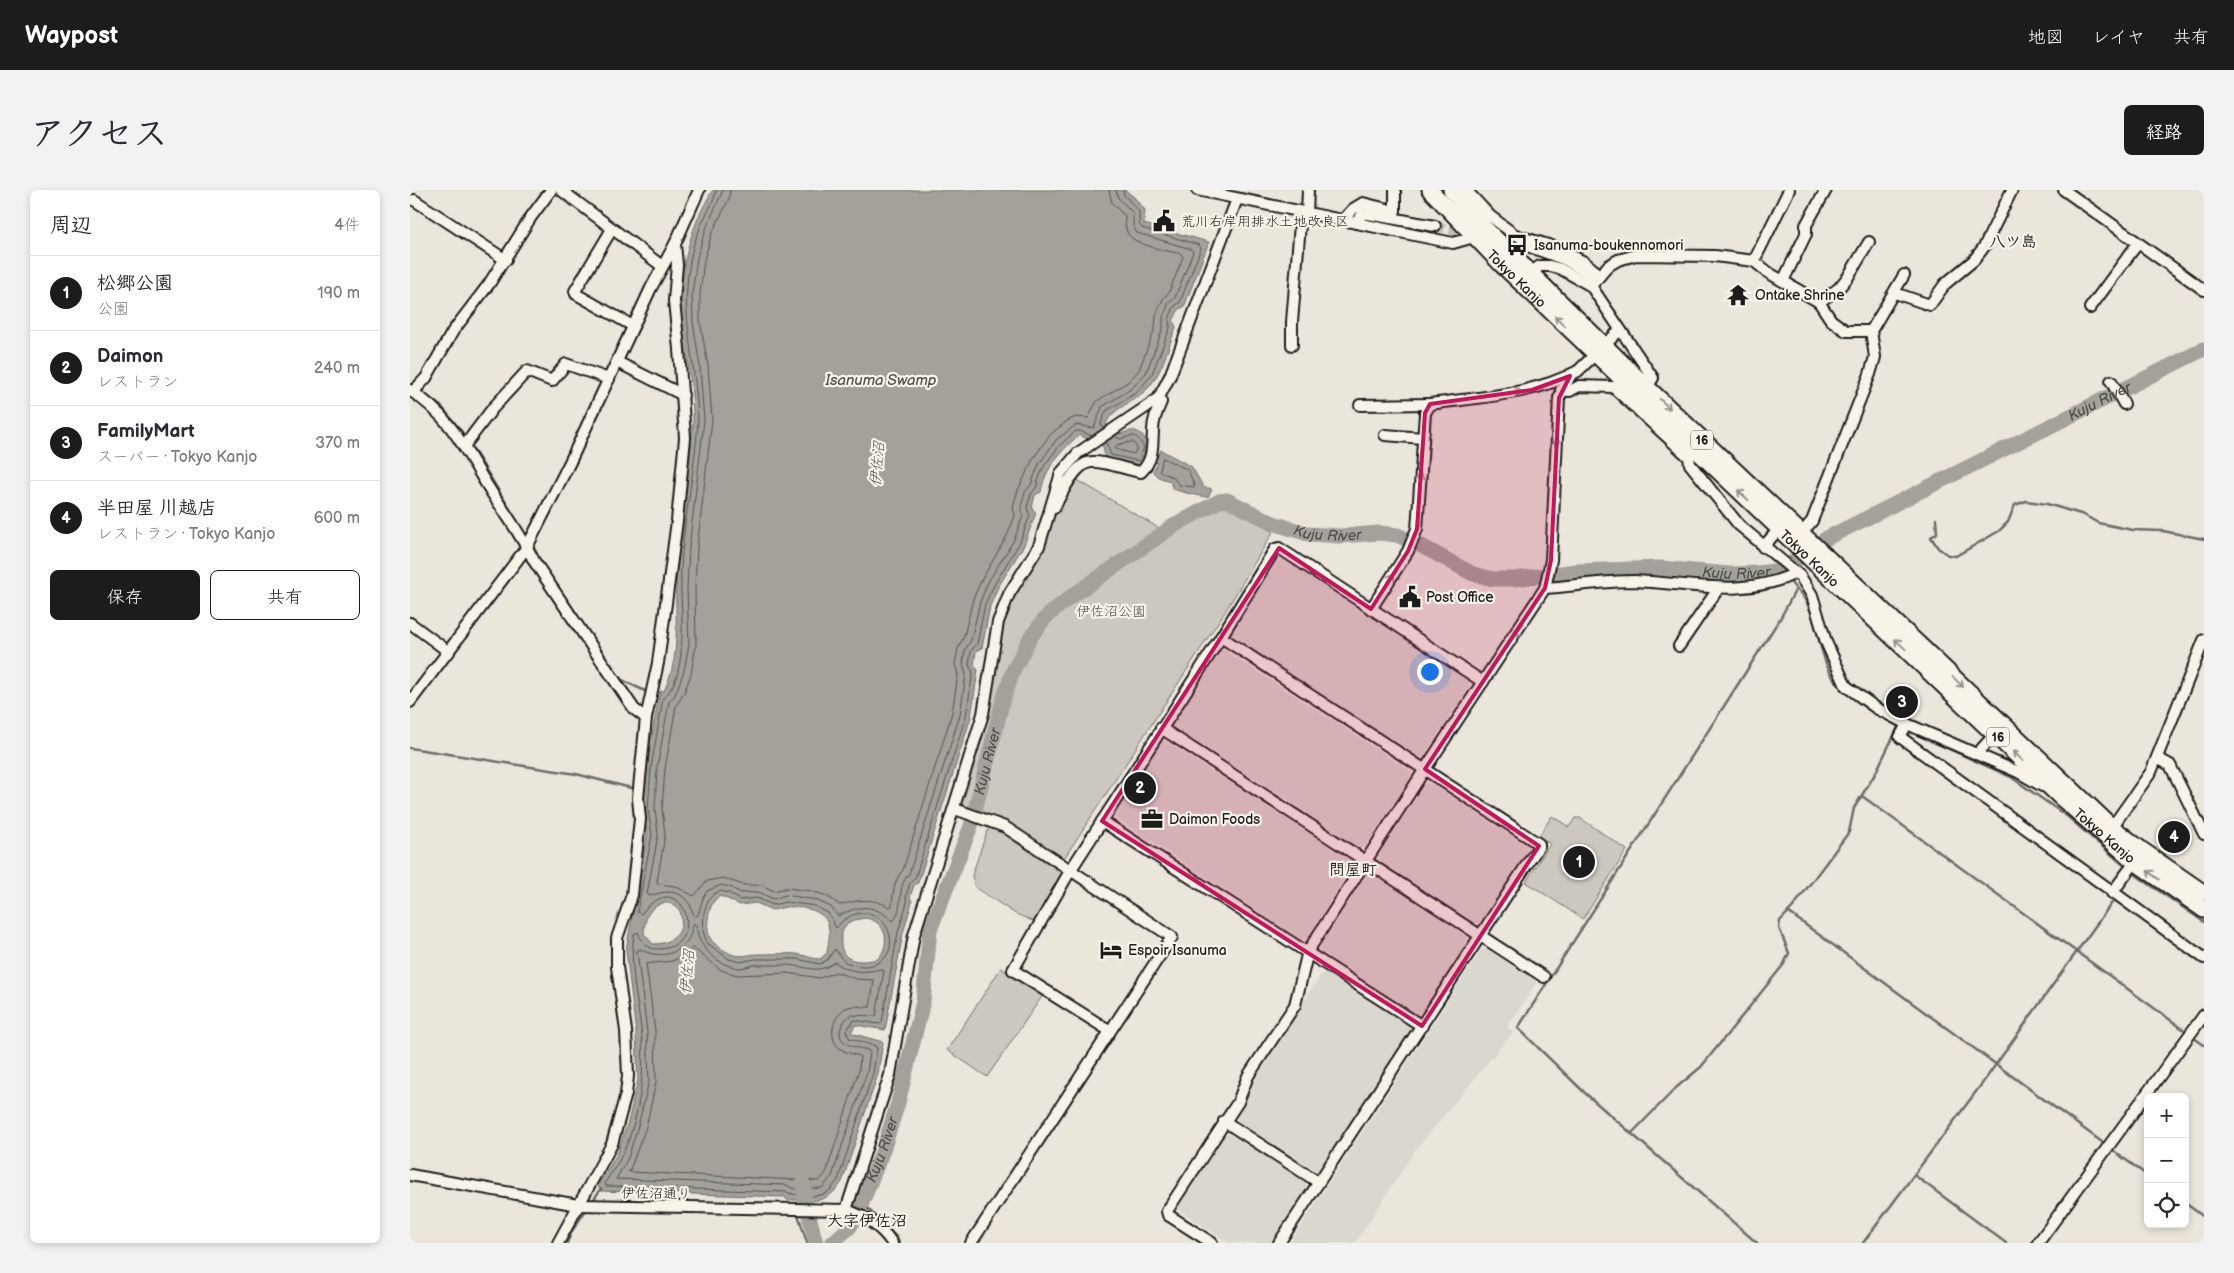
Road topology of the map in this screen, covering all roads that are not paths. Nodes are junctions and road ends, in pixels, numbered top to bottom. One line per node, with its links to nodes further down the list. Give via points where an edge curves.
1 (551, 190): 26 (street)
2 (561, 190): 20 (street)
3 (699, 190): 24 (street)
4 (1197, 190): 15 (street)
5 (1308, 190): 16 (street)
6 (1395, 190): 17 (street, via 1395,211 1364,203)
7 (1430, 190): 21 (highway, Tokyo Kanjo / 16)
8 (1451, 190): 21 (highway, Tokyo Kanjo / 16)
9 (1466, 190): 31 (street, via 1490,216 1515,235 1555,247 1584,262)
10 (1789, 190): 27 (street)
11 (1825, 190): 32 (street, via 1806,225 1806,234)
12 (2012, 190): 34 (street, via 1984,247 1974,260 1945,284 1930,305)
13 (2064, 190): 23 (street)
14 (414, 198): 26 (street)
15 (1237, 199): 16 (street); 50 (street, via 1170,376)
16 (1304, 213): 17 (street); 40 (street)
17 (1342, 220): 18 (street)
18 (1356, 223): 19 (street, via 1363,213); 21 (street, via 1453,242)
19 (1435, 226)
20 (612, 229): 28 (street); 37 (street, via 575,291)
21 (1479, 232): 29 (highway, Tokyo Kanjo / 16); 41 (highway, Tokyo Kanjo / 16, one-way to 21)
22 (1869, 242): 35 (street, via 1838,289)
23 (2138, 242): 33 (street); 36 (street)
24 (675, 244): 28 (street); 49 (street, via 674,301)
25 (1522, 244): 31 (street, via 1566,260)
26 (506, 260): 48 (street, via 453,331 426,378)
27 (1754, 261): 31 (street, via 1731,257 1636,254 1608,266); 32 (street)
28 (662, 266): 37 (street)
29 (1530, 272): 31 (street, via 1540,266); 41 (highway, Tokyo Kanjo / 16)
30 (1904, 276): 34 (street)
31 (1596, 280): 38 (street)
32 (1783, 281): 35 (street)
33 (2204, 290)
34 (1895, 293): 39 (street)
35 (1818, 302): 39 (street, via 1831,320 1846,331)
36 (2090, 308)
37 (633, 326): 42 (street)
38 (1620, 330): 41 (street); 46 (street, via 1653,378)
39 (1871, 331): 60 (street, via 1875,358 1870,374 1812,521)
40 (1292, 345)
41 (1600, 350): 43 (street); 46 (highway, Tokyo Kanjo / 16); 57 (highway, Tokyo Kanjo / 16)
42 (617, 362): 44 (street); 49 (street)
43 (1570, 376): 47 (street); 51 (street, one-way to 43, via 1532,390)
44 (609, 379): 56 (street, via 566,364 552,381 526,371); 61 (street)
45 (2112, 381): 52 (street)
46 (1647, 387): 60 (highway, Tokyo Kanjo / 16, one-way to 60)
47 (1561, 390): 57 (street, via 1570,391 1579,386 1613,387); 65 (street, one-way to 65, via 1551,562)
48 (412, 391): 56 (street, via 434,407)
49 (683, 395): 75 (street, via 685,438 677,522 658,663)
50 (1158, 399): 58 (street, via 1078,453 1061,473); 58 (street, via 1161,402 1152,430 1154,450 1146,467 1141,472 1093,461 1084,463 1062,493)
51 (1430, 404): 53 (street); 55 (street, via 1425,413)
52 (2124, 404)
53 (1360, 405)
54 (1385, 435): 55 (street)
55 (1423, 438): 67 (street, one-way to 55, via 1408,552 1417,529)
56 (465, 445): 61 (street)
57 (1690, 451): 59 (highway, Tokyo Kanjo / 16, one-way to 57); 62 (street, via 1690,464 1739,525)
58 (1044, 529): 83 (street, via 1039,546 1009,594 998,622 983,714)
59 (1779, 529): 62 (street); 63 (highway, Tokyo Kanjo / 16)
60 (1801, 534): 63 (highway, Tokyo Kanjo / 16)
61 (528, 547): 72 (street); 75 (street, via 534,561 634,709)
62 (1764, 547): 64 (street)
63 (1816, 557): 64 (street); 78 (highway, Tokyo Kanjo / 16, one-way to 63); 85 (highway, Tokyo Kanjo / 16, one-way to 85)
64 (1798, 574): 66 (street, via 1777,583); 76 (street, via 1812,595 1826,642 1846,686 1876,708)
65 (1545, 588): 66 (street, via 1632,581); 73 (street, one-way to 73)
66 (1718, 589): 71 (street)
67 (1371, 609): 69 (street, via 1279,548 1275,549); 73 (street)
68 (410, 623): 72 (street)
69 (1221, 637): 77 (street); 81 (street)
70 (2204, 640): 80 (street)
71 (1680, 646)
72 (449, 652): 74 (street)
73 (1483, 682): 81 (street)
74 (410, 702)
75 (646, 718): 102 (street, via 632,895 617,938 617,967 626,1031 626,1094 612,1144)
76 (1907, 724): 79 (street); 90 (street, via 1900,737)
77 (1161, 728): 84 (street); 87 (street)
78 (1995, 734): 79 (street); 82 (highway, Tokyo Kanjo / 16, one-way to 78)
79 (1977, 754): 82 (street)
80 (2160, 759): 85 (street); 86 (street, via 2170,765)
81 (1425, 769): 87 (street); 92 (street, via 1539,844)
82 (2060, 796): 88 (highway, Tokyo Kanjo / 16)
83 (955, 809): 89 (street, via 1005,827); 103 (street, via 914,935 890,1075)
84 (1102, 821): 89 (street); 93 (street)
85 (2112, 827): 91 (highway, Tokyo Kanjo / 16)
86 (2204, 834)
87 (1365, 862): 92 (street); 93 (street)
88 (2135, 862): 90 (street); 91 (highway, Tokyo Kanjo / 16, one-way to 88)
89 (1070, 871): 98 (street, via 1013,970); 98 (street, via 1172,937)
90 (2112, 892): 94 (street)
91 (2201, 897)
92 (1480, 935): 95 (street); 97 (street)
93 (1308, 952): 97 (street); 99 (street, via 1296,1005 1248,1076 1238,1102)
94 (2204, 958)
95 (1544, 977)
96 (2204, 1015): 109 (street)
97 (1422, 1026): 101 (street)
98 (1110, 1031): 106 (street)
99 (1224, 1121): 101 (street); 107 (street, via 1167,1211 1168,1215)
100 (410, 1175): 102 (street, 伊佐沼通り)
101 (1318, 1182): 108 (street)
102 (578, 1205): 103 (street, 伊佐沼通り); 104 (street)
103 (848, 1211): 105 (street, 伊佐沼通り, via 864,1216)
104 (558, 1243)
105 (892, 1243)
106 (971, 1243)
107 (1212, 1243)
108 (1279, 1243)
109 (2038, 1243)

